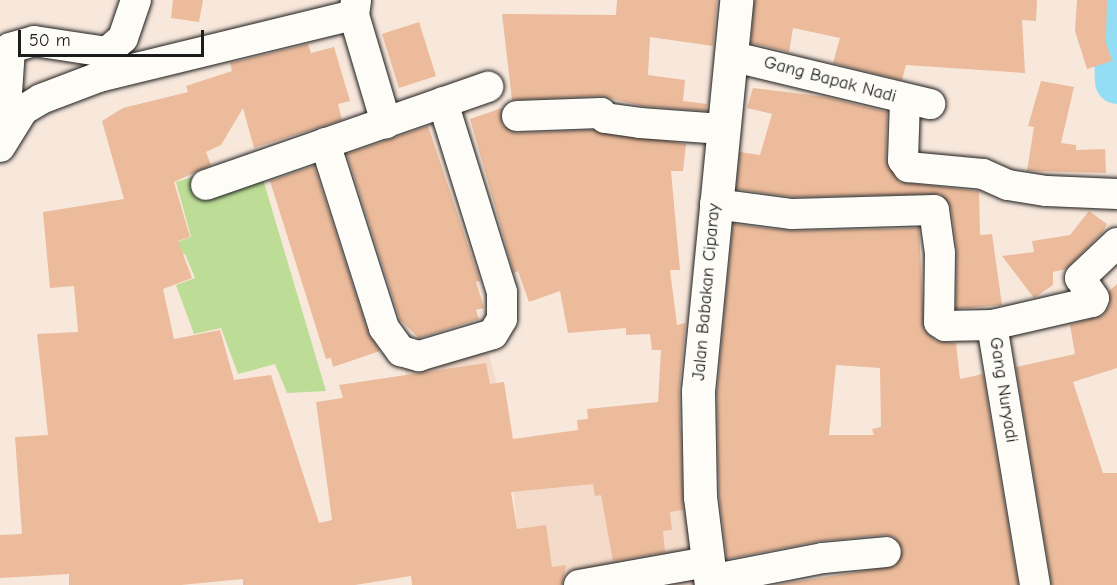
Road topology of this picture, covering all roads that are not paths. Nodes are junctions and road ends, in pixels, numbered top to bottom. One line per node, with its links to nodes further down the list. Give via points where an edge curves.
1 (136, 0): 10 (street, via 123,38 106,52 34,41 10,48)
2 (736, 0): 4 (street, Jalan Babakan Ciparay)
3 (355, 8): 8 (street); 10 (street, via 99,77 23,110)
4 (730, 56): 9 (street, Jalan Babakan Ciparay); 13 (street, Gang Bapak Nadi, via 765,61 917,102 903,160 908,167 983,174 1008,185 1047,191)
5 (488, 87): 6 (street)
6 (443, 102): 8 (street); 11 (street, via 502,292 502,319 493,334 419,356 400,351 384,328)
7 (517, 116): 9 (street, via 602,113 605,118 640,123)
8 (386, 123): 11 (street)
9 (722, 129): 14 (street, Jalan Babakan Ciparay)
10 (2, 142)
11 (325, 143): 12 (street)
12 (206, 185)
13 (1117, 194)
14 (715, 204): 16 (street, Gang Nuryadi, via 792,214 934,210 940,253 939,322); 18 (street, Jalan Babakan Ciparay, via 696,434)
15 (1117, 243): 16 (street, via 1080,278 1094,298 1092,302)
16 (992, 325): 20 (street, Gang Nuryadi)
17 (886, 552): 18 (street)
18 (709, 576): 19 (street)
19 (579, 585)
20 (1035, 585)

